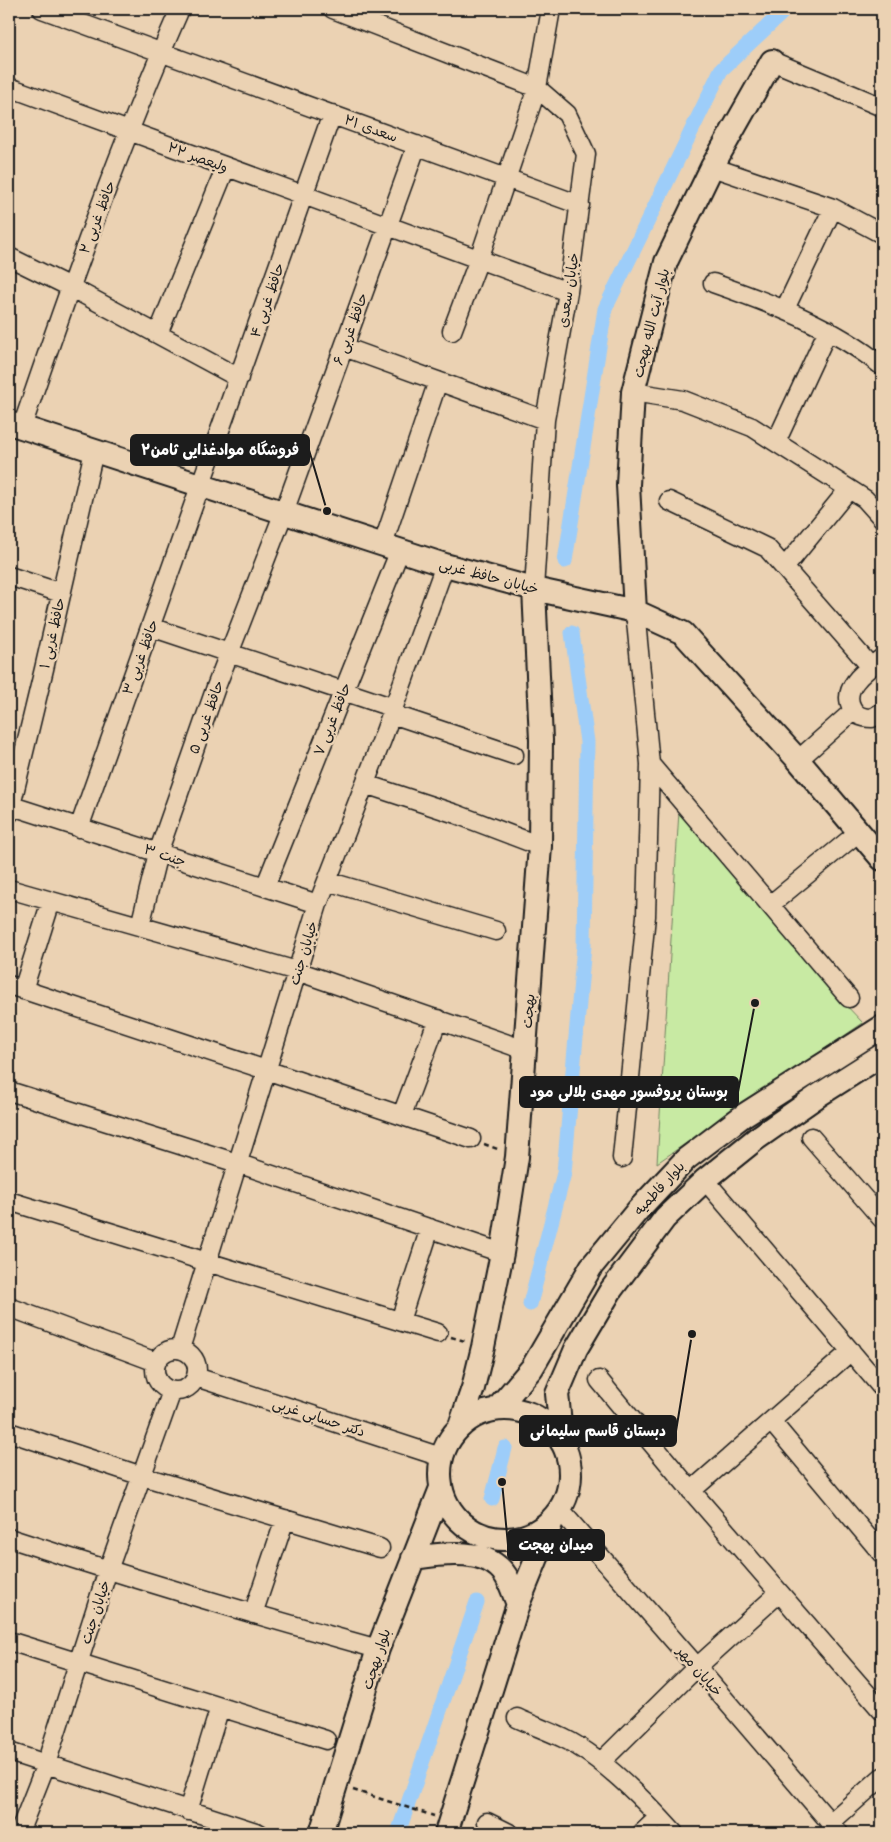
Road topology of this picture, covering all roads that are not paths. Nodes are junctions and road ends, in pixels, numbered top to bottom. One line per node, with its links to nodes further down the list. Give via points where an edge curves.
1 (42, 9): 5 (street, سعدی ۲۱)
2 (180, 9): 5 (street, حافظ غربی ۲)
3 (333, 9): 8 (street, خیابان سعدی)
4 (551, 9): 8 (street)
5 (161, 51): 10 (street, سعدی ۲۱); 11 (street, حافظ غربی ۲)
6 (772, 60): 9 (street); 14 (main road, بلوار آیت الله بهجت)
7 (9, 87): 11 (street, ولیعصر ۲۲)
8 (537, 88): 15 (street); 17 (street, خیابان سعدی, via 567,114 586,154)
9 (882, 108)
10 (332, 114): 12 (street, سعدی ۲۱); 16 (street, حافظ غربی ۴)
11 (129, 132): 13 (street, ولیعصر ۲۲); 24 (street, حافظ غربی ۲)
12 (417, 145): 15 (street, سعدی ۲۱); 19 (street, حافظ غربی ۶)
13 (226, 167): 16 (street, ولیعصر ۲۲); 29 (street)
14 (712, 167): 18 (street); 34 (main road, بلوار آیت الله بهجت, via 666,262)
15 (507, 178): 17 (street, سعدی ۲۱); 22 (street)
16 (304, 196): 19 (street, ولیعصر ۲۲); 32 (street, حافظ غربی ۴)
17 (580, 205): 25 (street, خیابان سعدی)
18 (833, 208): 20 (street); 26 (street)
19 (388, 226): 22 (street, ولیعصر ۲۲); 30 (street, حافظ غربی ۶)
20 (882, 234)
21 (9, 257): 24 (street)
22 (479, 259): 25 (street, ولیعصر ۲۲); 28 (street)
23 (713, 283): 26 (street)
24 (70, 287): 29 (street); 36 (street, حافظ غربی ۲)
25 (568, 292): 35 (street, خیابان سعدی)
26 (785, 309): 27 (street)
27 (828, 330): 31 (street, via 862,349); 37 (street)
28 (452, 331)
29 (158, 334): 32 (street)
30 (344, 348): 33 (street); 42 (street, حافظ غربی ۶)
31 (882, 366)
32 (239, 378): 39 (street, حافظ غربی ۴)
33 (438, 381): 35 (street); 44 (street, حافظ غربی ۷)
34 (634, 392): 37 (street, via 684,400 752,427); 50 (main road, بلوار آیت الله بهجت, via 628,485)
35 (545, 420): 48 (street, خیابان سعدی)
36 (15, 425): 38 (main road, خیابان حافظ غربی)
37 (776, 442): 40 (street)
38 (94, 451): 39 (main road, خیابان حافظ غربی); 49 (street, حافظ غربی ۱)
39 (202, 486): 42 (main road, خیابان حافظ غربی); 51 (street, حافظ غربی ۳)
40 (849, 488): 43 (street, via 865,499); 46 (street)
41 (669, 501): 46 (street, via 767,548)
42 (284, 512): 44 (main road, خیابان حافظ غربی); 52 (street, حافظ غربی ۵)
43 (882, 518)
44 (391, 547): 45 (main road, خیابان حافظ غربی); 54 (street, حافظ غربی ۷)
45 (445, 565): 48 (main road, خیابان حافظ غربی); 55 (street, خیابان جنت)
46 (785, 567): 53 (street)
47 (9, 576): 49 (street)
48 (534, 590): 50 (main road, خیابان حافظ غربی); 65 (main road, بهجت, via 541,740)
49 (61, 593): 62 (street, حافظ غربی ۱)
50 (635, 611): 59 (main road, خیابان حافظ غربی, via 683,633); 60 (street)
51 (151, 628): 52 (street); 63 (street, حافظ غربی ۳)
52 (229, 653): 54 (street); 66 (street, حافظ غربی ۵)
53 (877, 662): 56 (street, via 852,685 849,703)
54 (343, 692): 55 (street); 69 (street, حافظ غربی ۷)
55 (393, 711): 58 (street); 61 (street, خیابان جنت)
56 (853, 711): 57 (street, via 866,718); 59 (street)
57 (882, 712)
58 (514, 755)
59 (798, 760): 64 (main road, خیابان حافظ غربی)
60 (650, 764): 73 (street); 88 (street, via 646,916)
61 (365, 784): 65 (street); 68 (street, خیابان جنت)
62 (10, 808): 63 (street, جنت ۳)
63 (79, 828): 66 (street, جنت ۳)
64 (860, 831): 67 (main road, خیابان حافظ غربی); 73 (street)
65 (540, 846): 81 (main road, بهجت)
66 (158, 853): 69 (street, جنت ۳); 74 (street, حافظ غربی ۵)
67 (882, 859)
68 (327, 882): 72 (street, خیابان جنت); 75 (street)
69 (265, 887): 72 (street, جنت ۳)
70 (9, 889): 71 (street)
71 (51, 901): 74 (street); 77 (street)
72 (318, 904): 76 (street, خیابان جنت)
73 (770, 905): 78 (street)
74 (140, 926): 76 (street)
75 (496, 931)
76 (297, 971): 79 (street); 83 (street, خیابان جنت)
77 (16, 988): 83 (street)
78 (849, 998)
79 (438, 1019): 81 (street); 85 (street)
80 (882, 1027): 107 (main road, بلوار فاطمیه, via 744,1115 686,1159 591,1267 532,1368)
81 (525, 1050): 95 (main road, بهجت, via 517,1157)
82 (882, 1055): 90 (main road, بلوار فاطمیه, via 756,1139)
83 (266, 1070): 85 (street); 89 (street, خیابان جنت)
84 (9, 1091): 89 (street)
85 (402, 1115): 87 (street)
86 (810, 1137): 91 (street)
87 (471, 1139)
88 (622, 1158)
89 (237, 1163): 94 (street); 96 (street, خیابان جنت)
90 (705, 1180): 101 (street); 111 (main road, بلوار فاطمیه, via 665,1218 611,1290 576,1349 557,1394)
91 (876, 1200): 93 (street)
92 (9, 1201): 96 (street)
93 (882, 1219)
94 (430, 1228): 95 (street); 98 (street)
95 (502, 1253): 109 (main road, بهجت, via 484,1347)
96 (206, 1262): 98 (street); 100 (street, خیابان جنت)
97 (9, 1308): 102 (street)
98 (400, 1321): 99 (street)
99 (438, 1333)
100 (180, 1349): 102 (street, via 163,1353); 103 (street, via 187,1351 196,1362)
101 (851, 1351): 105 (street); 108 (street)
102 (156, 1362): 106 (street, via 160,1384)
103 (196, 1377): 106 (street, via 189,1387); 112 (street, دکتر حسابی غربی)
104 (599, 1380): 115 (street)
105 (882, 1388)
106 (172, 1391): 113 (street, خیابان جنت)
107 (497, 1409): 109 (main road, via 477,1415); 111 (main road, via 512,1409 541,1420)
108 (771, 1421): 115 (street); 120 (street)
109 (460, 1426): 112 (main road)
110 (9, 1432): 113 (street)
111 (562, 1442): 116 (main road, via 569,1462 570,1483)
112 (442, 1457): 114 (main road, via 439,1472)
113 (142, 1476): 117 (street); 122 (street, خیابان جنت)
114 (441, 1488): 116 (main road, via 452,1514 474,1532 500,1540 528,1536); 121 (main road, بلوار بهجت)
115 (692, 1491): 123 (street)
116 (556, 1515): 124 (main road); 129 (street, خیابان مهر)
117 (285, 1519): 119 (street); 125 (street)
118 (9, 1538): 122 (street)
119 (380, 1548)
120 (882, 1554)
121 (413, 1558): 124 (main road, via 448,1552 489,1561 505,1575); 127 (main road, بلوار بهجت)
122 (108, 1570): 125 (street); 128 (street, خیابان جنت)
123 (779, 1593): 129 (street); 131 (street)
124 (518, 1604): 145 (main road)
125 (252, 1614): 127 (street)
126 (9, 1641): 128 (street)
127 (378, 1649): 144 (main road, بلوار بهجت)
128 (78, 1663): 130 (street); 136 (street, خیابان جنت)
129 (698, 1667): 135 (street); 141 (street, خیابان مهر)
130 (220, 1707): 133 (street); 138 (street)
131 (882, 1712)
132 (517, 1718): 135 (street, via 565,1738)
133 (326, 1740)
134 (9, 1752): 136 (street)
135 (601, 1762): 139 (street)
136 (46, 1764): 138 (street); 142 (street, خیابان جنت)
137 (882, 1777): 141 (street)
138 (188, 1811): 143 (street)
139 (659, 1817): 147 (street); 148 (street)
140 (487, 1822): 146 (street)
141 (835, 1828)
142 (19, 1833)
143 (258, 1833)
144 (321, 1833)
145 (446, 1833)
146 (509, 1833)
147 (642, 1833)
148 (674, 1833)

